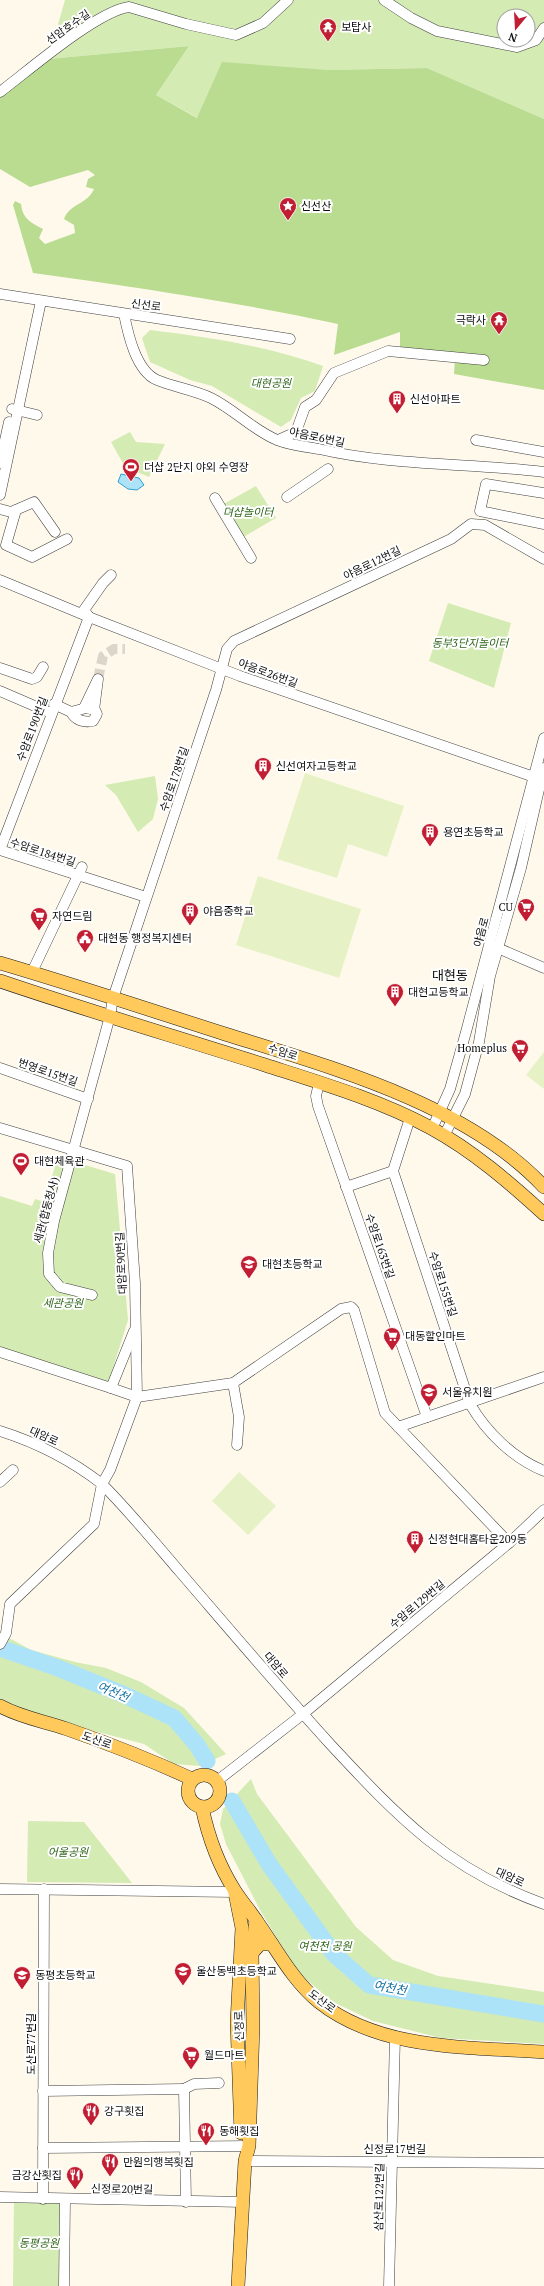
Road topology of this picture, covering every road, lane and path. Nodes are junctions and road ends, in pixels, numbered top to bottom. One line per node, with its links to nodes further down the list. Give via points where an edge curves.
1 (288, 0): 4 (street, 선암호수길, via 263,23 236,34 191,26 129,7 121,8 92,24)
2 (384, 0): 3 (street, via 437,31 512,46 536,40)
3 (544, 28)
4 (0, 92)
5 (0, 294): 6 (street, 신선로)
6 (38, 300): 7 (street, 신선로); 10 (street)
7 (124, 314): 8 (street, 신선로); 12 (street, 야음로6번길, via 127,333 139,362 155,379 210,398)
8 (290, 339)
9 (484, 360): 12 (street, via 388,351 334,373 316,400 305,407 296,432)
10 (15, 410): 11 (street); 15 (street); 19 (street)
11 (37, 415)
12 (278, 440): 17 (street, 야음로6번길, via 356,458)
13 (476, 440): 14 (street)
14 (544, 452)
15 (0, 463)
16 (328, 469): 20 (street)
17 (544, 472)
18 (544, 493): 24 (street, via 486,484 480,511)
19 (0, 495)
20 (287, 497)
21 (216, 498): 27 (street)
22 (0, 509): 23 (street, via 11,512)
23 (16, 510): 25 (street, via 34,502); 26 (street, via 6,545 32,557)
24 (544, 524)
25 (55, 532)
26 (67, 539)
27 (251, 558)
28 (544, 559): 34 (street, 야음로12번길, via 485,525 471,524 451,539 234,641 227,649)
29 (111, 575): 31 (street, 수암로190번길, via 84,610)
30 (0, 580): 31 (street, 야음로26번길)
31 (89, 617): 34 (street, 야음로26번길); 36 (street, 수암로190번길)
32 (43, 667): 33 (street, via 37,677 32,679)
33 (0, 668)
34 (223, 669): 40 (street, 야음로26번길); 44 (street, 수암로178번길)
35 (0, 691): 36 (street)
36 (53, 709): 37 (street); 42 (street, 수암로190번길)
37 (71, 712): 37 (street, via 77,719 88,722 96,717 96,712 89,709)
38 (544, 738): 40 (street, 야음로)
39 (544, 768): 40 (street)
40 (539, 780): 41 (street, 야음로); 45 (street, 야음로)
41 (539, 808): 45 (street, 야음로)
42 (0, 850): 43 (street, 수암로184번길)
43 (80, 872): 44 (street); 48 (street)
44 (146, 897): 50 (street, 수암로178번길)
45 (494, 946): 47 (street); 55 (street, 야음로, via 450,1089); 57 (street, 야음로, via 479,1042 465,1094)
46 (0, 962): 48 (main road, 수암로)
47 (544, 968)
48 (32, 972): 50 (main road, 수암로)
49 (0, 981): 51 (main road, 수암로)
50 (113, 998): 51 (street, 수암로178번길); 55 (main road, 수암로, via 311,1061 392,1090)
51 (110, 1016): 53 (main road, 수암로); 54 (street)
52 (0, 1068): 54 (street, 번영로15번길)
53 (319, 1082): 56 (main road, 수암로); 63 (street, 수암로163번길, via 316,1096 318,1106)
54 (88, 1099): 61 (street)
55 (440, 1113): 57 (main road, 수암로); 59 (street, 야음로)
56 (410, 1118): 59 (main road, 수암로); 62 (street)
57 (453, 1120): 60 (street, 야음로); 64 (main road, 수암로, via 501,1150)
58 (0, 1128): 61 (street, 대암로90번길)
59 (432, 1129): 60 (main road, 수암로)
60 (444, 1136): 65 (main road, 수암로, via 506,1180)
61 (74, 1151): 66 (street, 세관(합동청사), via 54,1221 48,1253 49,1274 60,1287); 67 (street, 대암로90번길, via 127,1166)
62 (393, 1171): 63 (street); 73 (street, 수암로155번길)
63 (346, 1187): 74 (street, 수암로163번길)
64 (544, 1187)
65 (544, 1214)
66 (92, 1294)
67 (136, 1327): 71 (street); 72 (street, 대암로90번길)
68 (0, 1352): 71 (street)
69 (544, 1377): 73 (street)
70 (233, 1383): 72 (street); 75 (street, via 341,1310 351,1307 385,1413); 77 (street, via 239,1417)
71 (111, 1388): 72 (street)
72 (137, 1397): 81 (street, 대암로90번길, via 110,1470)
73 (470, 1404): 74 (street); 79 (street, 수암로155번길, via 483,1424 502,1443 530,1465)
74 (427, 1417): 75 (street)
75 (398, 1427): 83 (street)
76 (0, 1431): 81 (street, 대암로, via 76,1464)
77 (237, 1445)
78 (13, 1470): 80 (street)
79 (544, 1471)
80 (0, 1482)
81 (102, 1484): 84 (street, 대암로90번길, via 94,1524 10,1604 6,1633); 86 (street, 대암로)
82 (544, 1510): 83 (street, 수암로129번길)
83 (509, 1542): 86 (street, 수암로129번길)
84 (0, 1644)
85 (0, 1706): 87 (main road, 도산로, via 18,1716 65,1728 127,1750)
86 (303, 1714): 88 (street, 수암로129번길); 93 (street, 대암로, via 388,1806 434,1846 472,1872 513,1893)
87 (192, 1780): 88 (main road, via 204,1774); 89 (main road, via 188,1785 188,1794 192,1801)
88 (217, 1781): 89 (main road, via 220,1794 217,1801)
89 (202, 1807): 92 (main road, 도산로, via 211,1842)
90 (0, 1889): 91 (street)
91 (44, 1889): 92 (street); 101 (street, 도산로77번길)
92 (235, 1892): 94 (main road, 도산로); 103 (main road, 신정로, via 242,1928 238,2022)
93 (544, 1904)
94 (256, 1920): 95 (main road, 도산로); 96 (main road, 신정로)
95 (272, 1944): 96 (main road, via 260,1944); 97 (main road, 도산로, via 297,1980 319,2002 347,2019)
96 (252, 1953): 103 (main road, 신정로, via 252,2026)
97 (394, 2036): 98 (main road, 도산로, via 433,2044); 106 (street, 삼산로122번길)
98 (544, 2052)
99 (219, 2083): 100 (street, via 194,2084)
100 (184, 2089): 101 (street); 102 (street)
101 (43, 2091): 104 (street, 도산로77번길)
102 (186, 2147): 103 (street); 104 (street); 111 (street)
103 (245, 2147): 105 (main road, 신정로)
104 (43, 2148): 109 (street, 도산로77번길)
105 (245, 2161): 106 (street, 신정로17번길); 112 (main road, 신정로)
106 (391, 2161): 107 (street, 신정로17번길); 115 (street, 삼산로122번길)
107 (544, 2163)
108 (0, 2197): 109 (street, 신정로20번길)
109 (43, 2199): 110 (street, 신정로20번길)
110 (65, 2200): 111 (street, 신정로20번길); 113 (street)
111 (186, 2202): 112 (street, 신정로20번길)
112 (243, 2202): 114 (main road, 신정로)
113 (64, 2286)
114 (238, 2286)
115 (389, 2286)

